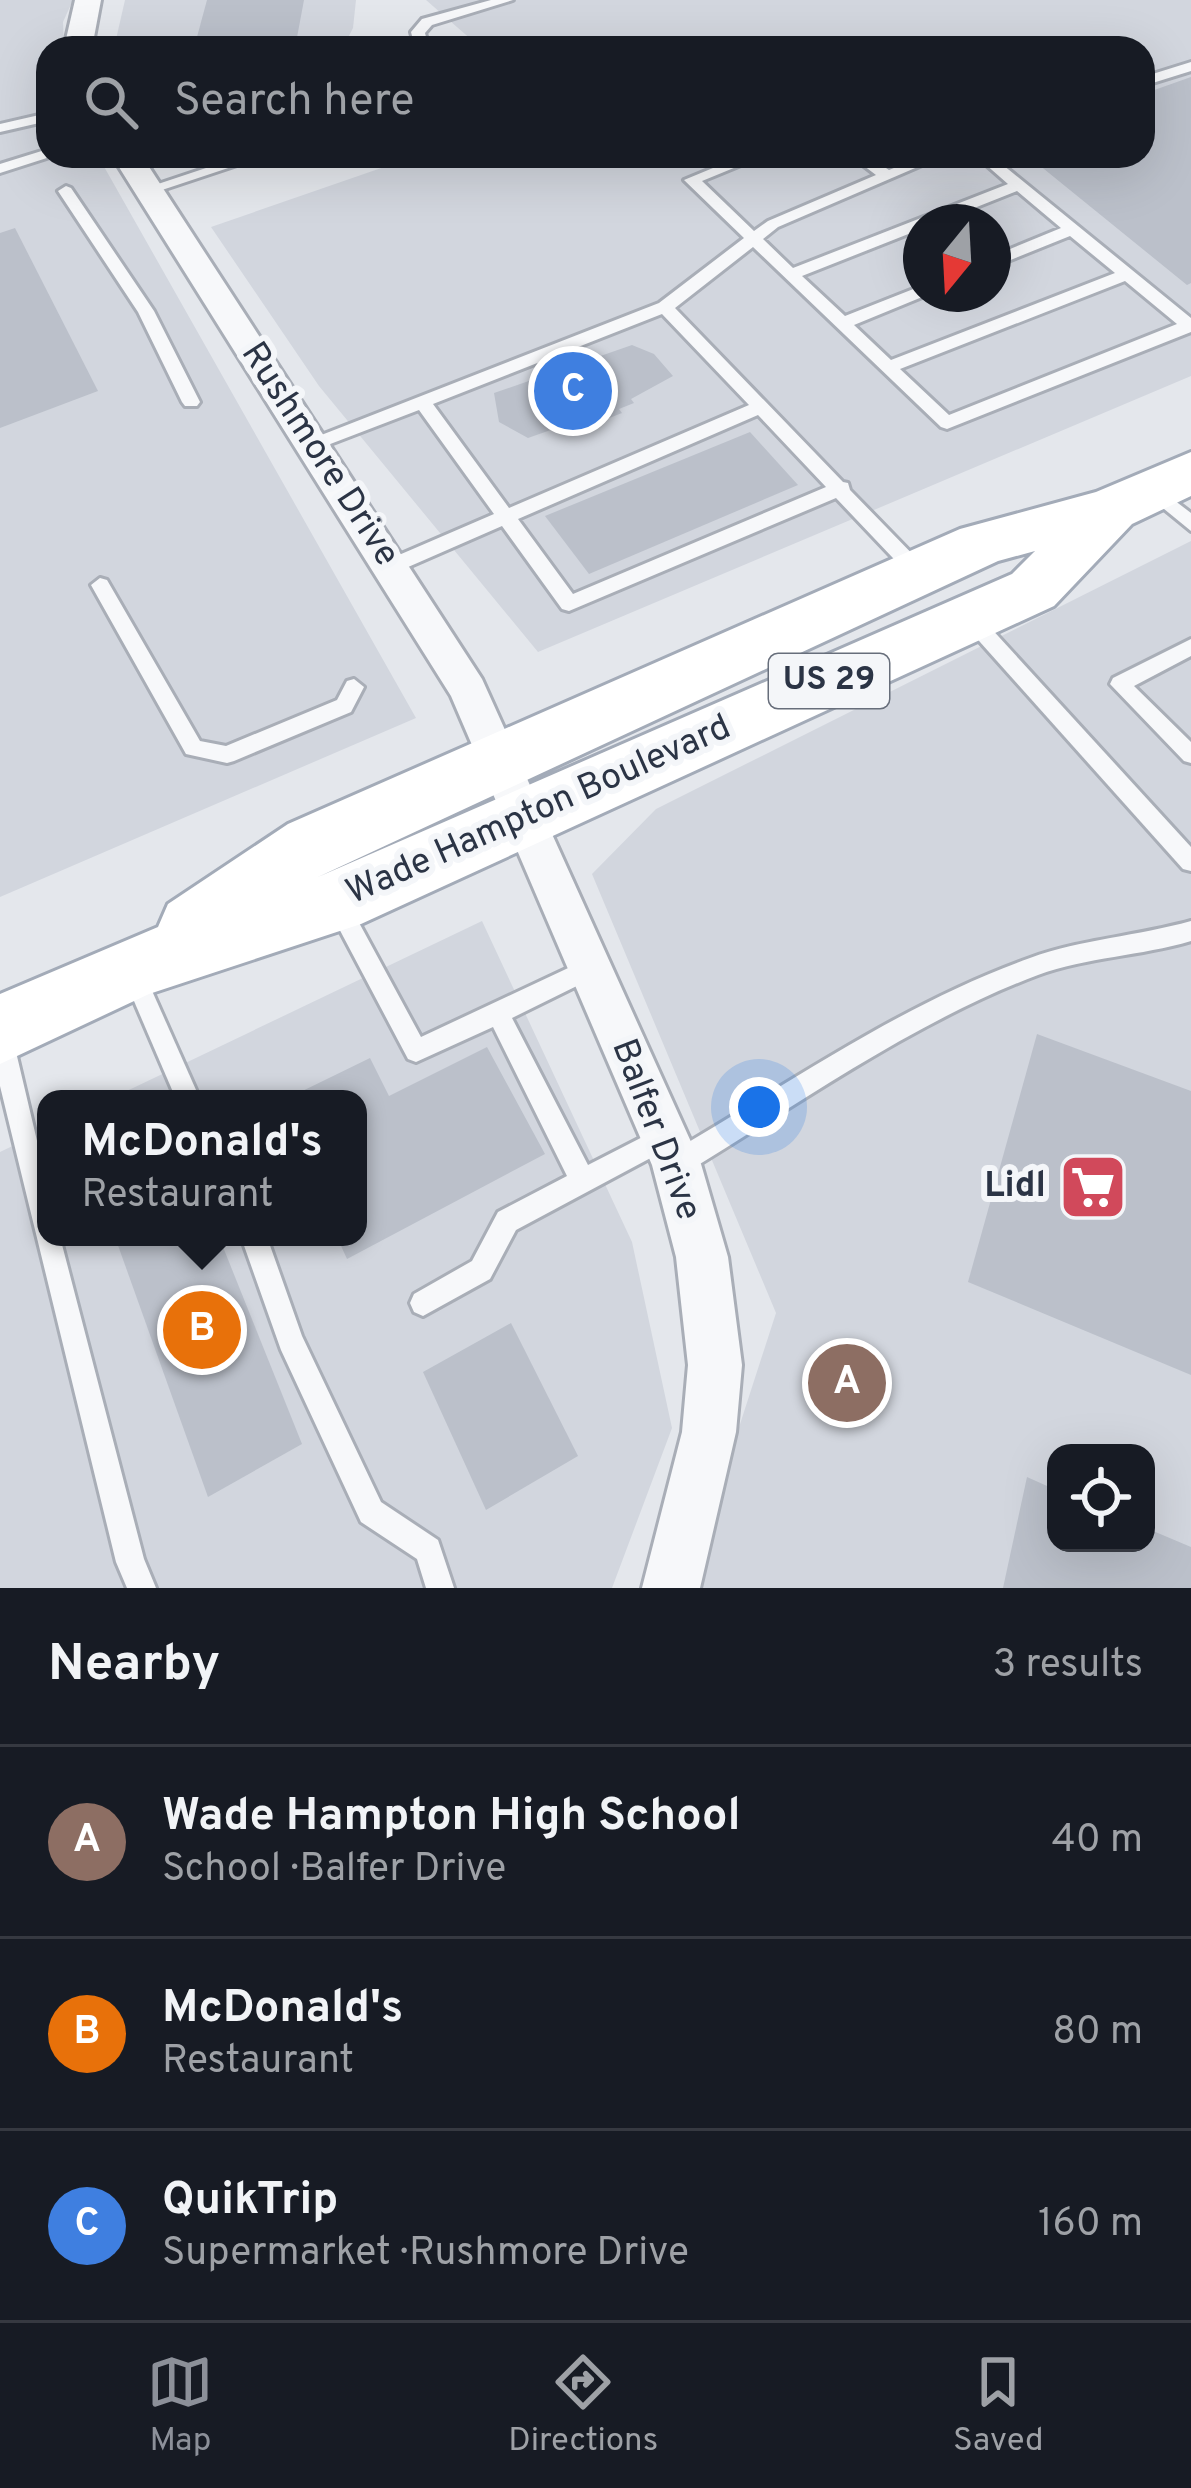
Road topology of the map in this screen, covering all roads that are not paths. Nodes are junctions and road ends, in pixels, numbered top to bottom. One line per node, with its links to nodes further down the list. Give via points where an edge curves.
1 (88, 0): 3 (street)
2 (506, 0): 4 (lane, via 427,22)
3 (77, 36)
4 (419, 36)
5 (1191, 66): 6 (lane)
6 (1155, 78)
7 (36, 120): 8 (lane)
8 (0, 128)
9 (36, 157): 16 (lane)
10 (134, 168): 19 (street, Rushmore Drive)
11 (219, 168): 19 (lane)
12 (724, 168): 24 (lane, via 692,180)
13 (875, 168): 17 (lane)
14 (907, 168): 17 (lane)
15 (998, 168): 18 (lane)
16 (0, 169)
17 (887, 176): 24 (lane)
18 (1019, 185): 21 (lane); 22 (lane)
19 (148, 190): 36 (street, Rushmore Drive)
20 (66, 191): 34 (lane, via 146,311)
21 (971, 204)
22 (1072, 229): 25 (lane); 27 (lane)
23 (903, 231): 26 (lane)
24 (754, 238): 26 (lane); 29 (lane)
25 (1011, 254)
26 (792, 274): 30 (lane)
27 (1127, 274): 31 (lane); 32 (lane)
28 (903, 298): 30 (lane)
29 (665, 307): 33 (lane); 35 (lane)
30 (843, 323): 32 (lane)
31 (1190, 326): 32 (lane, via 946,423)
32 (888, 367)
33 (421, 400): 36 (lane); 39 (lane)
34 (190, 402)
35 (763, 406): 37 (lane); 39 (lane)
36 (312, 445): 40 (street, Rushmore Drive)
37 (842, 488): 39 (lane, via 569,604); 41 (lane)
38 (1162, 499): 41 (main road, Wade Hampton Boulevard / US 29, via 981,544); 43 (main road, Wade Hampton Boulevard / US 29, via 1033,590)
39 (505, 516): 40 (lane)
40 (392, 566): 47 (street, Rushmore Drive, via 467,690)
41 (918, 572): 47 (main road, Wade Hampton Boulevard / US 29)
42 (100, 585): 45 (lane, via 193,748 227,755 344,706)
43 (970, 617): 47 (main road, Wade Hampton Boulevard / US 29); 48 (lane)
44 (1191, 647): 46 (lane, via 1120,683)
45 (354, 687)
46 (1191, 754)
47 (509, 790): 49 (main road, Wade Hampton Boulevard / US 29); 51 (main road, Wade Hampton Boulevard / US 29, via 312,844); 52 (street, Balfer Drive)
48 (1191, 862)
49 (336, 902): 51 (main road, Wade Hampton Boulevard / US 29); 53 (lane, via 416,1051)
50 (1191, 931): 56 (lane, via 1033,967)
51 (131, 968): 54 (main road, Wade Hampton Boulevard / US 29); 55 (lane)
52 (589, 969): 53 (lane); 56 (street, Balfer Drive)
53 (498, 1013): 57 (lane)
54 (0, 1033): 58 (lane)
55 (184, 1090)
56 (670, 1151): 57 (lane); 64 (street, Balfer Drive, via 703,1258 715,1365 709,1432)
57 (584, 1180): 61 (lane, via 507,1221 481,1270)
58 (37, 1191)
59 (50, 1246): 62 (lane)
60 (257, 1246): 63 (lane, via 290,1341 371,1512 428,1550)
61 (423, 1303)
62 (142, 1588)
63 (440, 1588)
64 (671, 1588)

